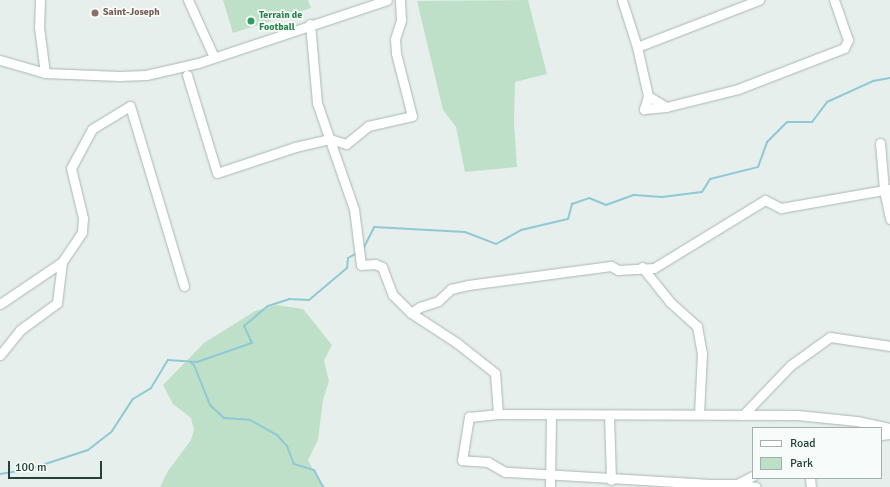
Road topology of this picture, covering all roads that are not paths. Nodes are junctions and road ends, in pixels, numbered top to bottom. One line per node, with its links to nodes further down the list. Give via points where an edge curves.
1 (40, 0): 12 (street, via 39,27)
2 (188, 0): 10 (street)
3 (387, 0): 8 (street)
4 (400, 0): 16 (street, via 401,20 396,53 412,116 368,126 346,144)
5 (622, 0): 9 (street)
6 (759, 0): 9 (street)
7 (834, 0): 15 (street, via 848,40 844,48 738,89)
8 (310, 24): 10 (street); 16 (street, via 317,103)
9 (637, 48): 14 (street)
10 (214, 57): 12 (street, via 146,75)
11 (0, 60): 12 (street)
12 (45, 73)
13 (187, 75): 16 (street, via 217,173 295,147)
14 (648, 96): 15 (street); 15 (street, via 644,109)
15 (666, 107)
16 (330, 139): 25 (street, via 354,209 361,265 375,264 382,267 393,295)
17 (880, 143): 18 (street)
18 (886, 164): 19 (street)
19 (887, 189): 20 (street); 22 (street, via 781,208 765,200 654,268)
20 (890, 218)
21 (62, 262): 23 (street, via 82,232 83,218 71,168 92,129 130,106); 24 (street); 27 (street, via 57,303 20,330)
22 (642, 267): 25 (street, via 618,270 610,266 468,285 451,289 438,301 420,307); 29 (street, via 670,302 697,326 702,353)
23 (184, 286)
24 (0, 304)
25 (412, 313): 28 (street, via 457,343 495,373)
26 (890, 346): 31 (street, via 830,336 790,365)
27 (0, 355)
28 (498, 414): 32 (street); 35 (street, via 469,417 462,460 488,462 505,472)
29 (699, 414): 30 (street); 31 (street)
30 (609, 415): 32 (street); 37 (street)
31 (743, 415): 33 (street, via 797,415)
32 (551, 416): 35 (street)
33 (857, 425): 34 (street)
34 (879, 427)
35 (550, 475): 37 (street); 40 (street)
36 (752, 476): 38 (street)
37 (611, 480): 39 (street)
38 (737, 484): 39 (street); 41 (street)
39 (708, 485)
40 (550, 487)
41 (756, 487)

